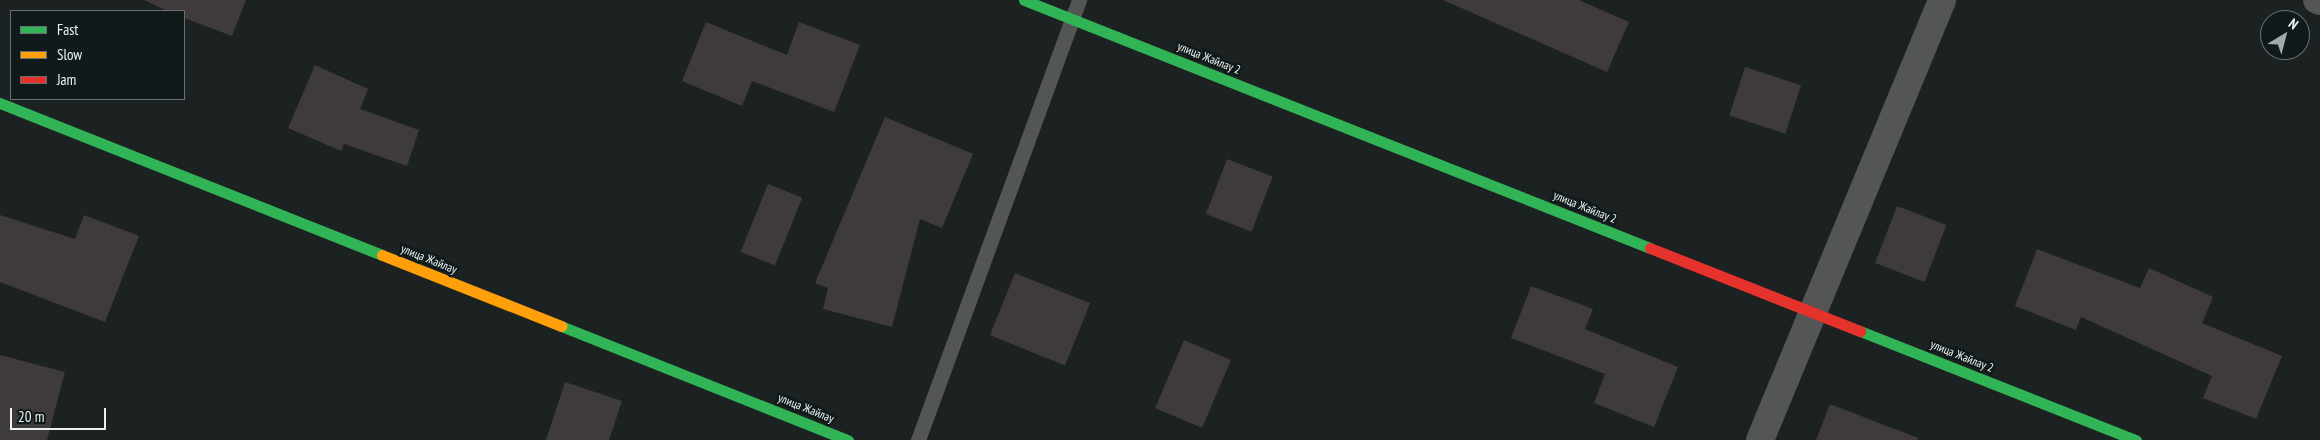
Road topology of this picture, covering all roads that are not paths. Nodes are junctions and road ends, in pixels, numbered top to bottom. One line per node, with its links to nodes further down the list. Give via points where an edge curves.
1 (1024, 0): 4 (street, улица Жайлау 2)
2 (1079, 0): 4 (lane)
3 (1942, 0): 6 (street)
4 (1071, 18): 6 (street, улица Жайлау 2); 8 (lane)
5 (0, 103): 7 (street, улица Жайлау)
6 (1813, 312): 9 (street); 10 (street, улица Жайлау 2)
7 (848, 440)
8 (918, 440)
9 (1760, 440)
10 (2136, 440)

